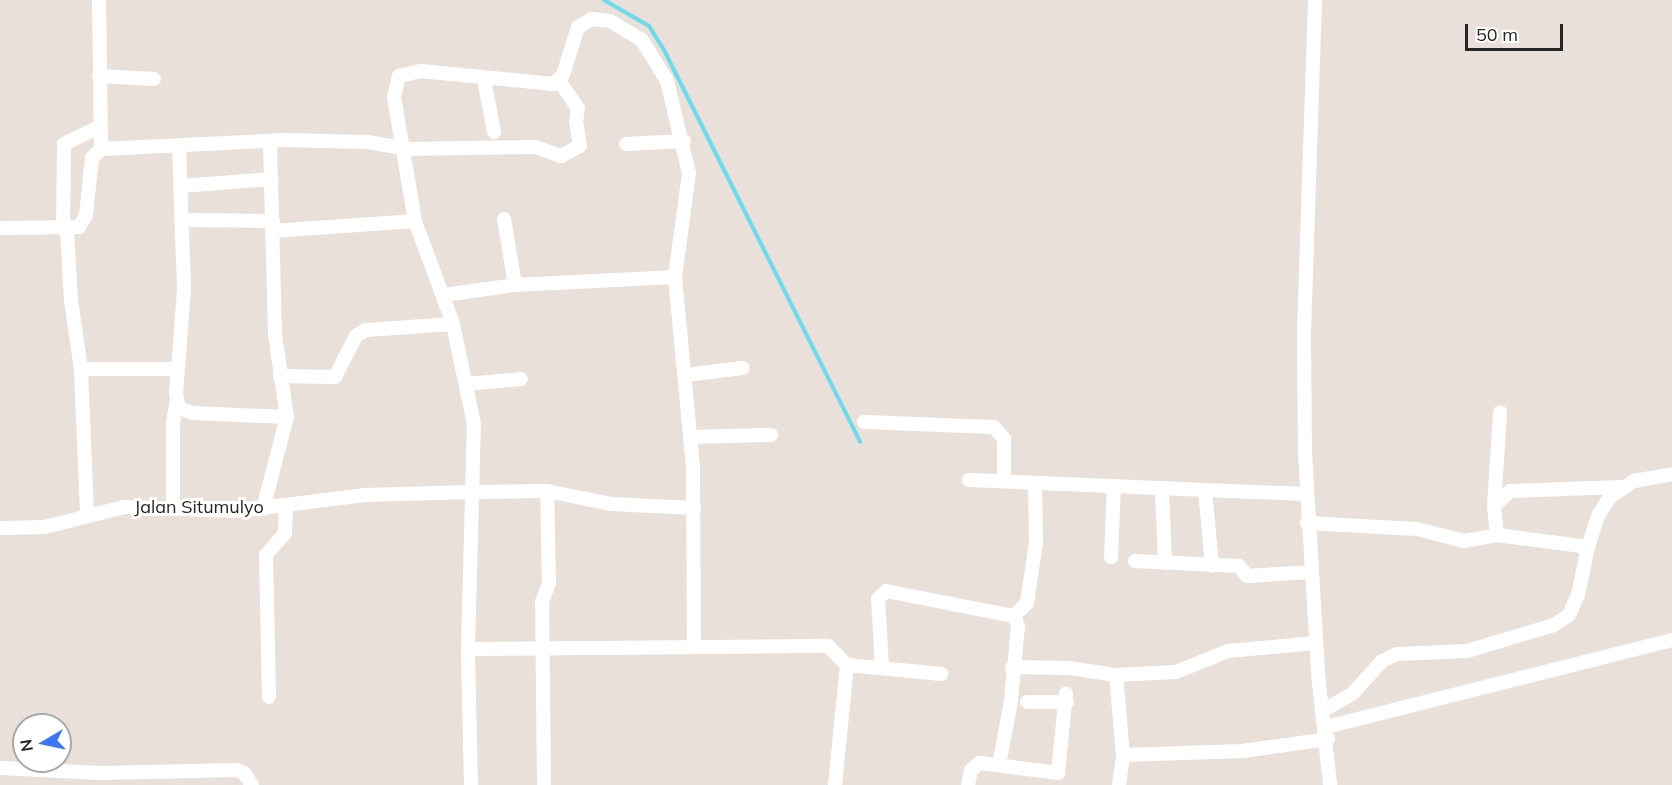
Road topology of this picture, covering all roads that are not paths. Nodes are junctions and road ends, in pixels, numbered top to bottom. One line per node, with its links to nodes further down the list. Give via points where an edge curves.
1 (99, 0): 3 (street)
2 (1315, 0): 50 (street, via 1304,338)
3 (99, 76): 4 (street); 7 (street)
4 (154, 79)
5 (484, 79): 6 (street, via 547,86); 8 (street); 13 (street, via 421,71 399,76 394,97)
6 (559, 81): 10 (street, via 584,21 610,21 629,30 653,54 667,81); 13 (street, via 578,112 580,147 566,154 559,156 536,147)
7 (99, 127): 14 (street); 22 (street, via 64,144)
8 (494, 132)
9 (270, 141): 12 (street); 13 (street, via 368,142); 15 (street)
10 (684, 141): 11 (street); 23 (street, via 688,190)
11 (626, 144)
12 (179, 145): 14 (street, via 159,144 133,151); 16 (street)
13 (406, 149): 19 (street)
14 (101, 150): 22 (street, via 92,158 84,222)
15 (272, 179): 16 (street); 20 (street)
16 (181, 186): 18 (street)
17 (504, 219): 24 (street)
18 (181, 220): 20 (street); 29 (street, via 184,290)
19 (415, 221): 20 (street); 25 (street)
20 (273, 226): 31 (street)
21 (0, 228): 22 (street)
22 (65, 229): 28 (street, via 70,300)
23 (675, 278): 24 (street); 30 (street)
24 (514, 285): 25 (street)
25 (443, 295): 26 (street)
26 (453, 324): 31 (street, via 366,330 356,336 335,377); 33 (street)
27 (743, 368): 30 (street)
28 (81, 369): 29 (street); 56 (street)
29 (178, 369): 34 (street)
30 (686, 375): 39 (street)
31 (280, 376): 36 (street)
32 (520, 379): 33 (street)
33 (466, 384): 49 (street, via 474,424)
34 (177, 401): 36 (street, via 179,408 192,413); 53 (street, via 173,423)
35 (1500, 411): 52 (street)
36 (287, 417): 55 (street)
37 (864, 422): 42 (street, via 994,428 1004,439)
38 (771, 435): 39 (street)
39 (692, 436): 54 (street)
40 (1672, 474): 45 (street, via 1645,477)
41 (969, 480): 42 (street)
42 (1004, 481): 43 (street)
43 (1035, 483): 44 (street); 66 (street, via 1036,543 1028,603)
44 (1114, 486): 46 (street); 61 (street)
45 (1622, 487): 52 (street, via 1510,491); 60 (street, via 1602,507)
46 (1162, 488): 48 (street); 63 (street)
47 (547, 490): 49 (street, Jalan Situmulyo); 54 (street, Jalan Situmulyo, via 611,504); 70 (street, via 549,583 543,596)
48 (1205, 490): 50 (street); 64 (street)
49 (472, 492): 51 (street, Jalan Situmulyo, via 365,495); 71 (street)
50 (1306, 494): 57 (street)
51 (286, 506): 55 (street, Jalan Situmulyo); 77 (street, via 285,533 266,555)
52 (1494, 506): 59 (street)
53 (173, 507): 55 (street, Jalan Situmulyo); 56 (street, Jalan Situmulyo, via 124,507)
54 (694, 508): 69 (street)
55 (262, 509)
56 (87, 515): 58 (street, Jalan Situmulyo, via 36,528)
57 (1306, 523): 59 (street, via 1417,529 1464,541); 65 (street)
58 (0, 528)
59 (1497, 535): 60 (street)
60 (1588, 547): 79 (street, via 1578,595 1569,615 1554,625 1467,651 1397,654 1382,661 1353,693)
61 (1111, 557)
62 (1135, 561): 63 (street)
63 (1165, 563): 64 (street)
64 (1212, 566): 65 (street, via 1239,566 1247,576)
65 (1311, 572): 68 (street)
66 (1014, 616): 73 (street, via 886,591 878,599); 74 (street, via 1018,626)
67 (1672, 640): 80 (street)
68 (1316, 643): 76 (street, via 1228,651 1176,672); 79 (street)
69 (694, 647): 70 (street); 72 (street, via 828,646)
70 (544, 648): 71 (street); 88 (street)
71 (468, 649): 87 (street)
72 (847, 665): 73 (street); 89 (street)
73 (882, 666): 75 (street)
74 (1012, 667): 76 (street, via 1069,668); 82 (street, via 1011,701)
75 (942, 674)
76 (1116, 675): 81 (street)
77 (269, 697)
78 (1027, 702): 82 (street, via 1067,698 1058,773)
79 (1324, 710): 80 (street)
80 (1327, 733): 81 (street, via 1244,751); 91 (street)
81 (1123, 755): 85 (street)
82 (999, 765): 90 (street, via 976,764)
83 (0, 768): 84 (street)
84 (100, 779): 86 (street, via 237,770)
85 (1119, 784)
86 (252, 785)
87 (471, 785)
88 (544, 785)
89 (835, 785)
90 (968, 785)
91 (1330, 785)

